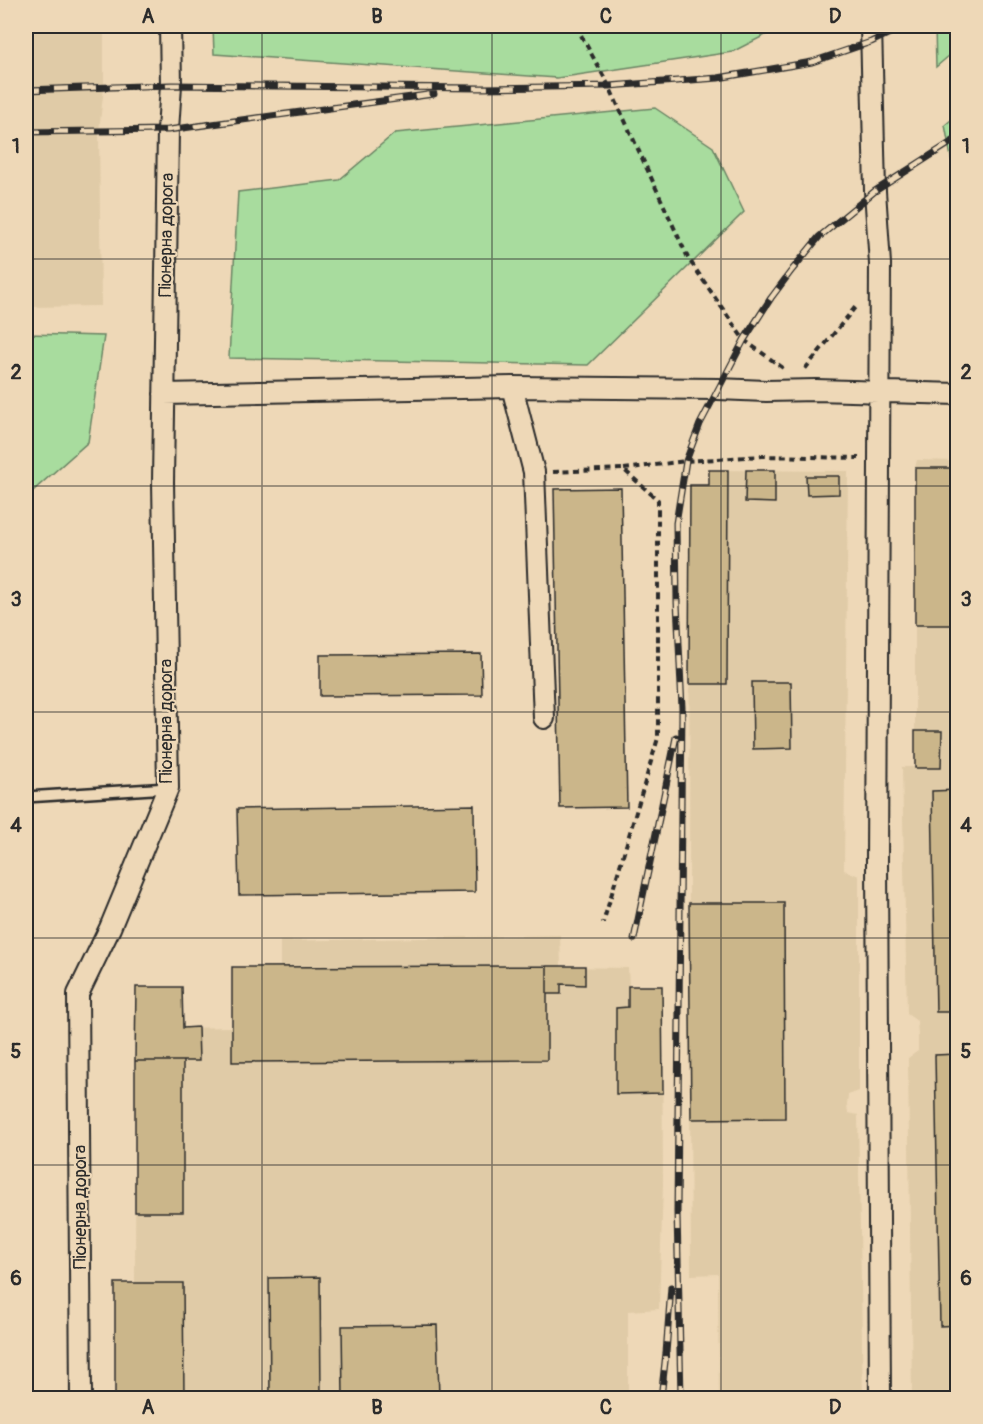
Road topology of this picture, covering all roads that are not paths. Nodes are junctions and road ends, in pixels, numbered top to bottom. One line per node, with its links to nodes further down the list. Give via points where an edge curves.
1 (170, 26): 5 (street, Піонерна дорога)
2 (871, 26): 4 (street, via 880,264)
3 (512, 387): 4 (street); 5 (street); 7 (street, via 534,472)
4 (880, 392): 6 (street); 11 (street)
5 (164, 394): 8 (street, Піонерна дорога)
6 (957, 394)
7 (544, 718)
8 (168, 788): 9 (lane); 10 (street, Піонерна дорога, via 78,994)
9 (26, 797)
10 (81, 1398)
11 (880, 1398)

